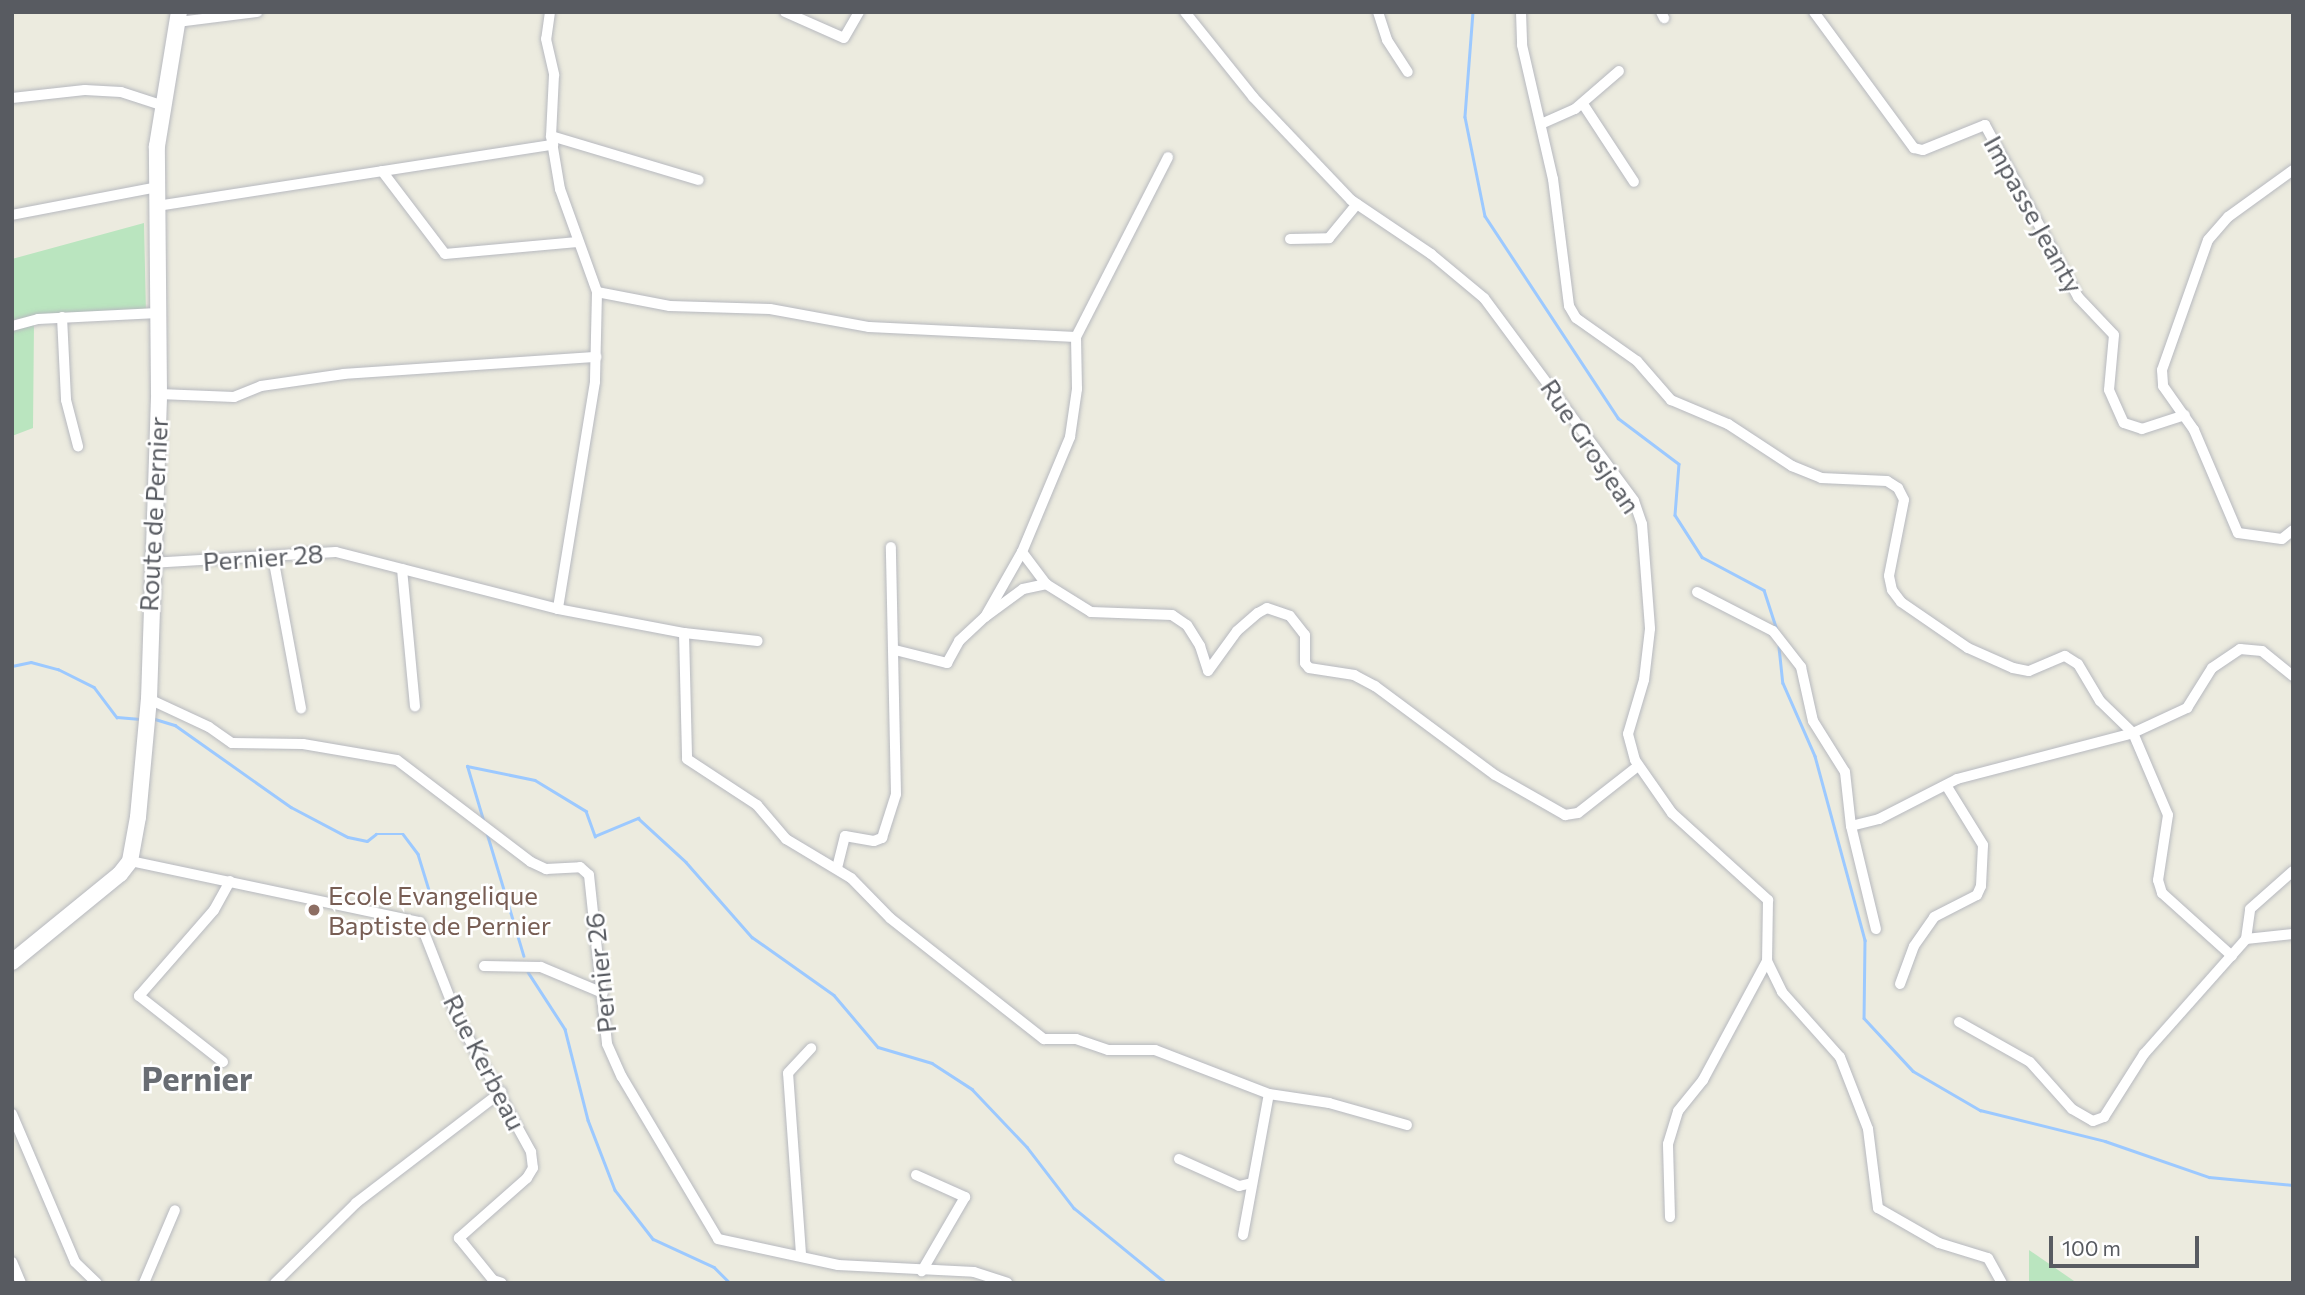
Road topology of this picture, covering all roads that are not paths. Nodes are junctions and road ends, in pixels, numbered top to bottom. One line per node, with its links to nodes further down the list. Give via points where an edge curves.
1 (257, 12): 9 (street)
2 (550, 12): 16 (street, via 546,39 554,75)
3 (785, 12): 4 (street, via 844,38)
4 (859, 12)
5 (1185, 12): 23 (street, Rue Grosjean, via 1253,97)
6 (1378, 12): 11 (street, via 1387,40)
7 (1521, 12): 15 (street, via 1522,46)
8 (1814, 12): 35 (street, Impasse Jeanty, via 1914,148 1923,150 1985,125 2078,297 2114,335 2109,390 2124,423 2141,429)
9 (179, 17): 14 (street, Route de Pernier)
10 (1619, 71): 13 (street)
11 (1408, 72)
12 (12, 98): 14 (street, via 85,90 121,92)
13 (1583, 104): 15 (street); 21 (street)
14 (161, 105): 22 (street, Route de Pernier)
15 (1541, 124): 54 (street, via 1569,306 1576,318 1637,361 1671,400 1728,425 1792,466 1821,478 1887,481 1898,488 1904,500 1889,576 1901,602 1968,648 2013,668 2029,671 2065,656 2078,664 2101,701)
16 (552, 141): 19 (street); 20 (street); 27 (street, via 560,189)
17 (1168, 157): 32 (street)
18 (2293, 170): 35 (street, via 2228,218 2204,248 2162,370 2168,398)
19 (382, 171): 24 (street); 27 (street, via 444,254)
20 (699, 180)
21 (1634, 182)
22 (157, 187): 24 (street, Route de Pernier); 25 (street)
23 (1357, 204): 26 (street, via 1329,238); 55 (street, Rue Grosjean, via 1431,254 1484,298 1634,501 1642,524 1650,629 1644,680 1628,734)
24 (157, 205): 29 (street, Route de Pernier)
25 (12, 215)
26 (1290, 239)
27 (577, 242): 28 (street)
28 (597, 292): 32 (street, via 670,306 770,309 869,327); 33 (street)
29 (158, 313): 30 (street); 34 (street, Route de Pernier)
30 (62, 317): 31 (street); 36 (street, via 66,400)
31 (12, 326)
32 (1076, 337): 39 (street, via 1070,437)
33 (596, 357): 34 (street, via 344,374 261,386 234,397); 45 (street)
34 (159, 394): 41 (street, Route de Pernier)
35 (2185, 415): 37 (street, via 2238,533 2282,539)
36 (78, 446)
37 (2293, 530)
38 (891, 547): 49 (street)
39 (1022, 552): 43 (street); 46 (street)
40 (273, 557): 41 (street, Pernier 28); 42 (street, Pernier 28, via 336,552); 53 (street)
41 (150, 563): 51 (street, Route de Pernier)
42 (402, 569): 45 (street, Pernier 28); 52 (street)
43 (1046, 584): 46 (street, via 1023,589); 55 (street, via 1091,612 1171,615 1187,625 1208,671 1237,631 1258,613 1267,608 1290,616 1305,635 1305,663 1310,668 1354,675 1375,686 1494,775 1565,815 1578,813)
44 (1697, 592): 57 (street, via 1773,631 1801,667 1813,721 1845,772)
45 (558, 609): 47 (street, Pernier 28)
46 (985, 617): 49 (street, via 959,641 947,663)
47 (684, 633): 48 (street, Pernier 28); 59 (street, via 687,759 757,805 786,839 806,854)
48 (758, 641)
49 (895, 650): 59 (street, via 896,794 882,838 874,841 845,835)
50 (2293, 676): 54 (street, via 2262,650 2240,649 2212,668 2187,708)
51 (149, 699): 58 (street, Route de Pernier); 70 (street, Pernier 26, via 232,743 303,744 397,760 546,869 580,867 589,875)
52 (415, 706)
53 (302, 708)
54 (2133, 733): 56 (street); 65 (street, via 2168,815 2158,880 2162,893)
55 (1638, 766): 66 (street, Rue Grosjean, via 1672,813 1768,901)
56 (1946, 785): 57 (street, via 1879,819); 69 (street, via 1983,845 1981,886 1976,895 1934,917 1914,946)
57 (1851, 826): 62 (street)
58 (130, 861): 61 (street, Rue Kerbeau); 67 (street, via 107,887)
59 (837, 869): 75 (street, via 909,934 1044,1039 1076,1039 1108,1049 1155,1050)
60 (2293, 871): 64 (street, via 2250,909)
61 (230, 881): 73 (street, via 214,909 139,996); 74 (street, Rue Kerbeau, via 420,922 458,1019)
62 (1876, 929)
63 (2293, 934): 64 (street)
64 (2246, 939): 65 (street)
65 (2232, 956): 71 (street, via 2144,1054 2104,1117 2093,1121 2072,1109 2030,1062)
66 (1767, 961): 82 (street, via 1703,1080 1678,1111 1668,1144); 93 (street, Rue Grosjean, via 1782,992 1840,1057 1868,1129 1878,1208 1938,1243 1987,1258)
67 (12, 962)
68 (484, 966): 70 (street, via 534,966)
69 (1900, 984)
70 (603, 993): 84 (street, Pernier 26, via 607,1044 622,1077 718,1239)
71 (1959, 1022)
72 (811, 1048): 84 (street, via 788,1073)
73 (223, 1062)
74 (501, 1091): 90 (street, via 356,1203); 91 (street, Rue Kerbeau, via 531,1152 533,1168 459,1238 494,1280)
75 (1269, 1094): 77 (street, via 1329,1103); 80 (street)
76 (12, 1114): 88 (street, via 75,1262)
77 (1407, 1125)
78 (1179, 1159): 80 (street, via 1239,1186)
79 (916, 1175): 86 (street, via 965,1197)
80 (1252, 1184): 83 (street)
81 (175, 1210): 89 (street)
82 (1671, 1217)
83 (1242, 1235)
84 (801, 1254): 86 (street, Pernier 26, via 838,1265)
85 (14, 1267): 87 (street)
86 (922, 1272): 92 (street, Pernier 26, via 974,1272)
87 (21, 1283)
88 (97, 1283)
89 (144, 1283)
90 (275, 1283)
91 (502, 1283)
92 (1007, 1283)
93 (2002, 1283)

